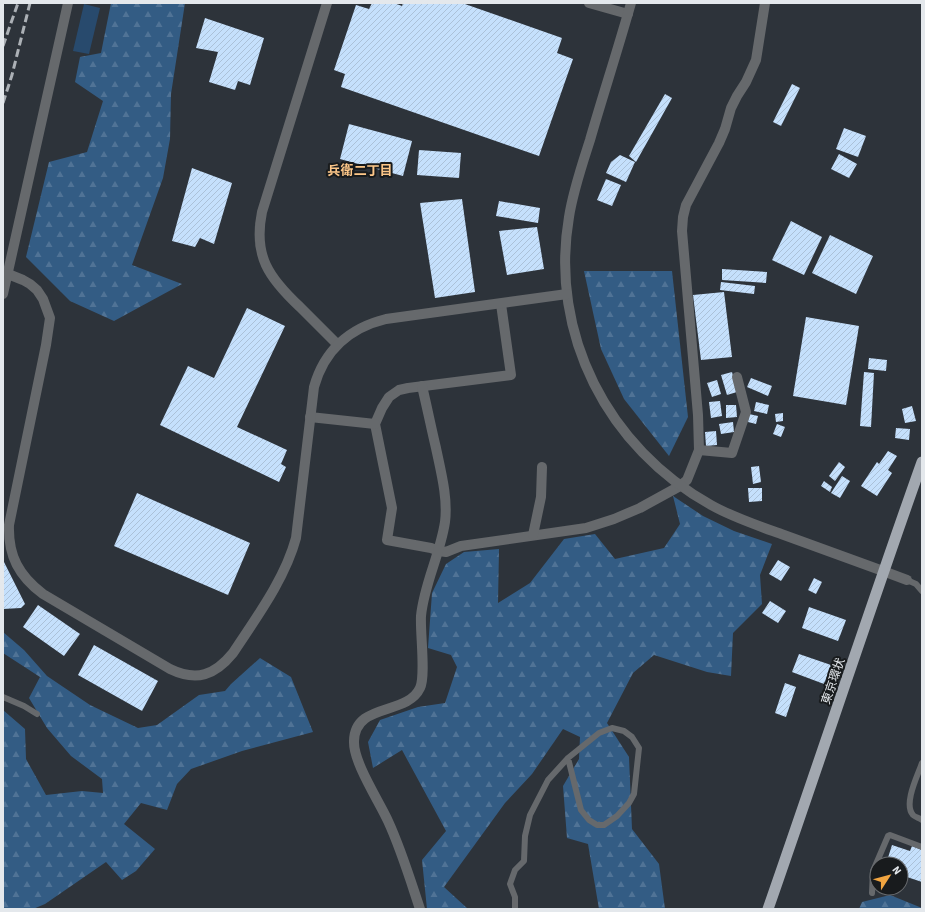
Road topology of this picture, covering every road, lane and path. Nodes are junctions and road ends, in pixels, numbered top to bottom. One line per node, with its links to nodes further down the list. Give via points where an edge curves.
1 (68, 3): 7 (street)
2 (327, 3): 11 (street, via 262,212 259,237 260,249 273,279)
3 (589, 3): 6 (street)
4 (631, 3): 6 (street)
5 (765, 3): 16 (street, via 756,60 731,108 719,144 686,205 683,217)
6 (628, 14): 9 (street, via 569,214 565,252)
7 (8, 274): 8 (street); 14 (street, via 37,290 50,318 9,525 14,558 26,578 43,594 178,673 193,676 209,673 220,667 236,648 281,576 296,538)
8 (3, 294)
9 (567, 294): 10 (street); 19 (street, via 577,342 599,395 618,425 645,456)
10 (501, 304): 11 (street, via 375,321 355,331); 13 (street, via 511,375)
11 (338, 344): 14 (street, via 317,378)
12 (738, 377): 16 (street, via 746,412 732,453)
13 (422, 386): 15 (street, via 399,390 389,397); 21 (street, via 444,485 445,521)
14 (310, 417): 15 (street)
15 (375, 424): 21 (street, via 392,508 387,540 431,548)
16 (699, 450): 19 (street, via 687,480)
17 (922, 462): 22 (highway, 東京環状)
18 (542, 467): 20 (street, via 542,497)
19 (680, 486): 20 (street, via 614,519 586,528); 22 (street, via 739,519)
20 (533, 535): 21 (street)
21 (439, 552): 32 (street, via 424,598 421,617 420,689 402,703 365,717 355,732 354,742 360,766 398,844)
22 (883, 571): 23 (street); 34 (highway, 東京環状)
23 (907, 580): 24 (lane, via 916,584)
24 (922, 591)
25 (3, 698): 26 (lane)
26 (37, 714)
27 (568, 758): 27 (lane, via 599,733 612,728 624,731 632,737 639,748 634,794 629,804 604,825 597,825 589,820 581,810); 33 (lane, via 548,780 530,815 525,836 524,861 515,870 510,884 515,897)
28 (922, 763): 29 (lane, via 909,800 909,808 913,815)
29 (922, 820)
30 (922, 847): 31 (lane, via 890,835)
31 (879, 856)
32 (420, 909)
33 (515, 909)
34 (768, 909)

